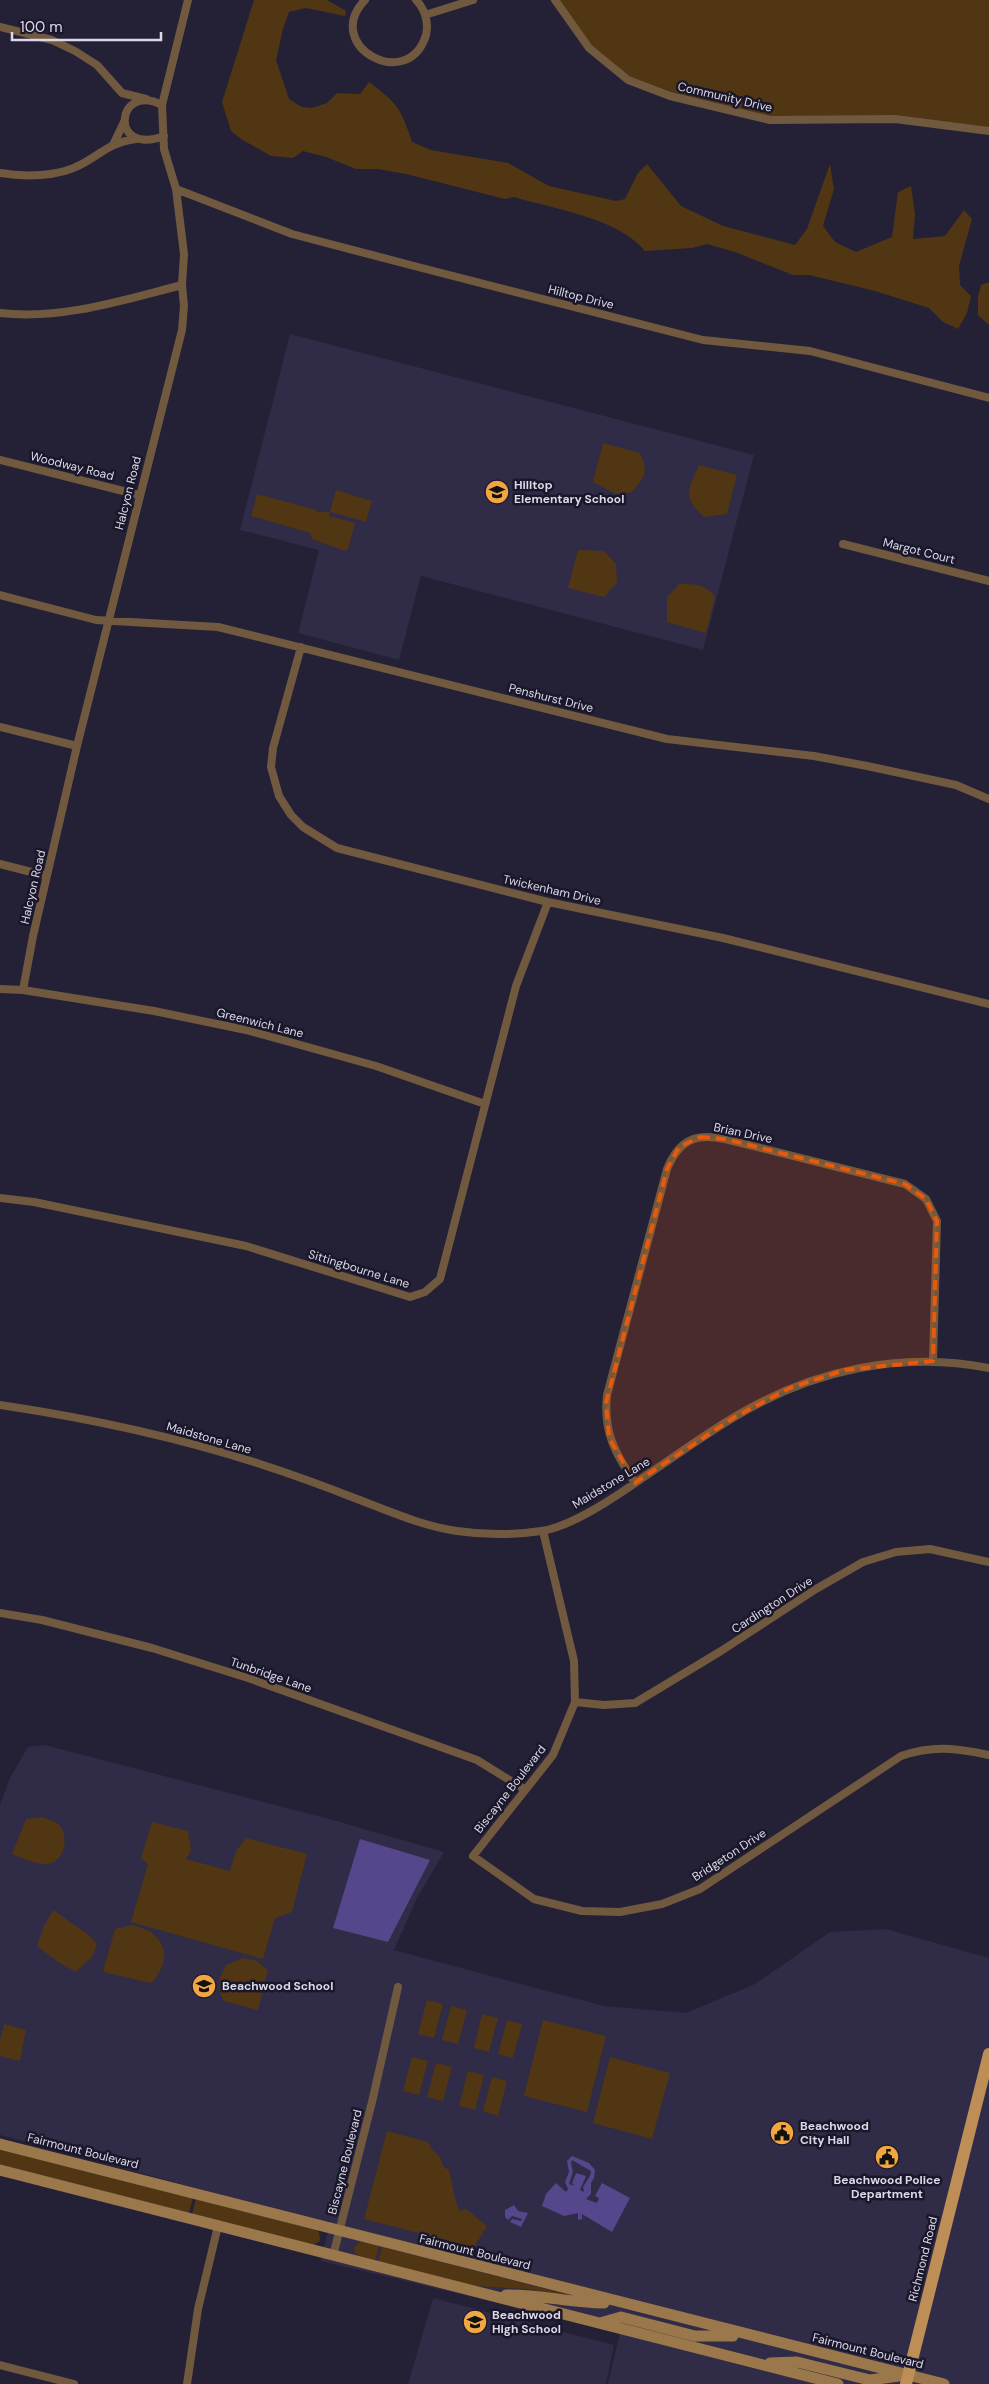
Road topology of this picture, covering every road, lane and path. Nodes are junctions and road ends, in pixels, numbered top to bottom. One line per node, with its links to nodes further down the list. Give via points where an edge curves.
1 (188, 0): 10 (street, Halcyon Road)
2 (365, 0): 6 (street, via 355,16 354,35 361,49 383,62 403,60 421,46 426,32)
3 (416, 0): 6 (street)
4 (473, 0): 6 (street)
5 (555, 0): 12 (street, Community Drive, via 589,48 628,80 670,96 770,120 895,119)
6 (425, 15)
7 (0, 27): 8 (street, via 52,40 75,50 97,66)
8 (122, 93): 9 (street); 11 (street)
9 (146, 99): 10 (street); 11 (street, via 132,103)
10 (162, 105): 13 (street, Halcyon Road)
11 (125, 118): 14 (street, via 126,128); 15 (street)
12 (989, 131)
13 (164, 136): 14 (street); 17 (street, Halcyon Road, via 164,149)
14 (136, 139): 15 (street)
15 (114, 143): 16 (street, via 79,166 50,174)
16 (0, 173)
17 (176, 189): 18 (street, Halcyon Road, via 184,254); 20 (street, Hilltop Drive, via 292,234 418,268 703,340 810,351)
18 (182, 285): 19 (street, via 79,311); 22 (street, Halcyon Road, via 182,330)
19 (0, 313)
20 (989, 398)
21 (0, 460): 22 (street, Woodway Road)
22 (139, 495): 26 (street, Halcyon Road)
23 (843, 544): 24 (street, Margot Court)
24 (989, 581)
25 (0, 595): 26 (street, Penshurst Drive, via 96,620)
26 (108, 620): 27 (street, Penshurst Drive, via 218,627); 29 (street, Halcyon Road)
27 (300, 647): 30 (street, Penshurst Drive, via 667,738 814,756 867,766 956,785); 33 (street, Twickenham Drive, via 270,768 280,796 302,827 337,848)
28 (0, 727): 29 (street)
29 (77, 746): 32 (street, Halcyon Road)
30 (989, 799)
31 (0, 864): 32 (street)
32 (47, 876): 35 (street, Halcyon Road)
33 (548, 902): 36 (street, Twickenham Drive, via 723,938); 37 (street, Sittingbourne Lane, via 516,986)
34 (0, 989): 35 (street, Greenwich Lane)
35 (24, 990): 37 (street, Greenwich Lane, via 246,1030 376,1066)
36 (989, 1004)
37 (485, 1104): 38 (street, Sittingbourne Lane, via 440,1279 426,1292 410,1297 246,1246 34,1202)
38 (0, 1198)
39 (933, 1361): 40 (street, Maidstone Lane); 42 (street, Maidstone Lane, via 844,1370 790,1388 735,1417); 42 (street, Brian Drive, via 937,1221 921,1194 905,1184 725,1139 712,1136 690,1140 679,1147 667,1169 607,1395 609,1438)
40 (989, 1368)
41 (0, 1405): 43 (street, Maidstone Lane, via 101,1422 190,1442 258,1463 412,1520 454,1531)
42 (635, 1483): 43 (street, Maidstone Lane, via 588,1513)
43 (544, 1531): 46 (street, Biscayne Boulevard, via 574,1661)
44 (989, 1562): 46 (street, Cardington Drive, via 930,1549 896,1552 863,1562 635,1702 604,1705)
45 (0, 1613): 48 (street, Tunbridge Lane, via 42,1620 152,1648 248,1678 477,1760)
46 (575, 1702): 48 (street, Biscayne Boulevard, via 552,1755)
47 (989, 1755): 49 (street, Bridgeton Drive, via 936,1747 901,1756 700,1888 662,1904 620,1912 582,1911 534,1899)
48 (524, 1789): 49 (street, Biscayne Boulevard)
49 (473, 1856)
50 (398, 1987): 55 (street, Biscayne Boulevard)
51 (989, 2054): 63 (main road, Richmond Road)
52 (0, 2144): 55 (main road, Fairmount Boulevard)
53 (0, 2170): 54 (main road)
54 (218, 2226): 56 (main road); 65 (street, via 198,2309)
55 (339, 2232): 56 (street, Biscayne Boulevard); 58 (main road, Fairmount Boulevard)
56 (333, 2256): 57 (main road)
57 (490, 2295): 58 (main road, via 534,2294 578,2303); 59 (main road)
58 (623, 2303): 60 (main road, Fairmount Boulevard)
59 (599, 2323): 60 (main road, via 621,2317 695,2336); 61 (main road)
60 (753, 2336): 63 (main road, Fairmount Boulevard)
61 (756, 2363): 63 (main road, via 798,2362 870,2380); 66 (main road)
62 (0, 2365): 64 (street)
63 (907, 2379): 67 (main road, Fairmount Boulevard)
64 (74, 2384)
65 (187, 2384)
66 (838, 2384)
67 (944, 2384)

